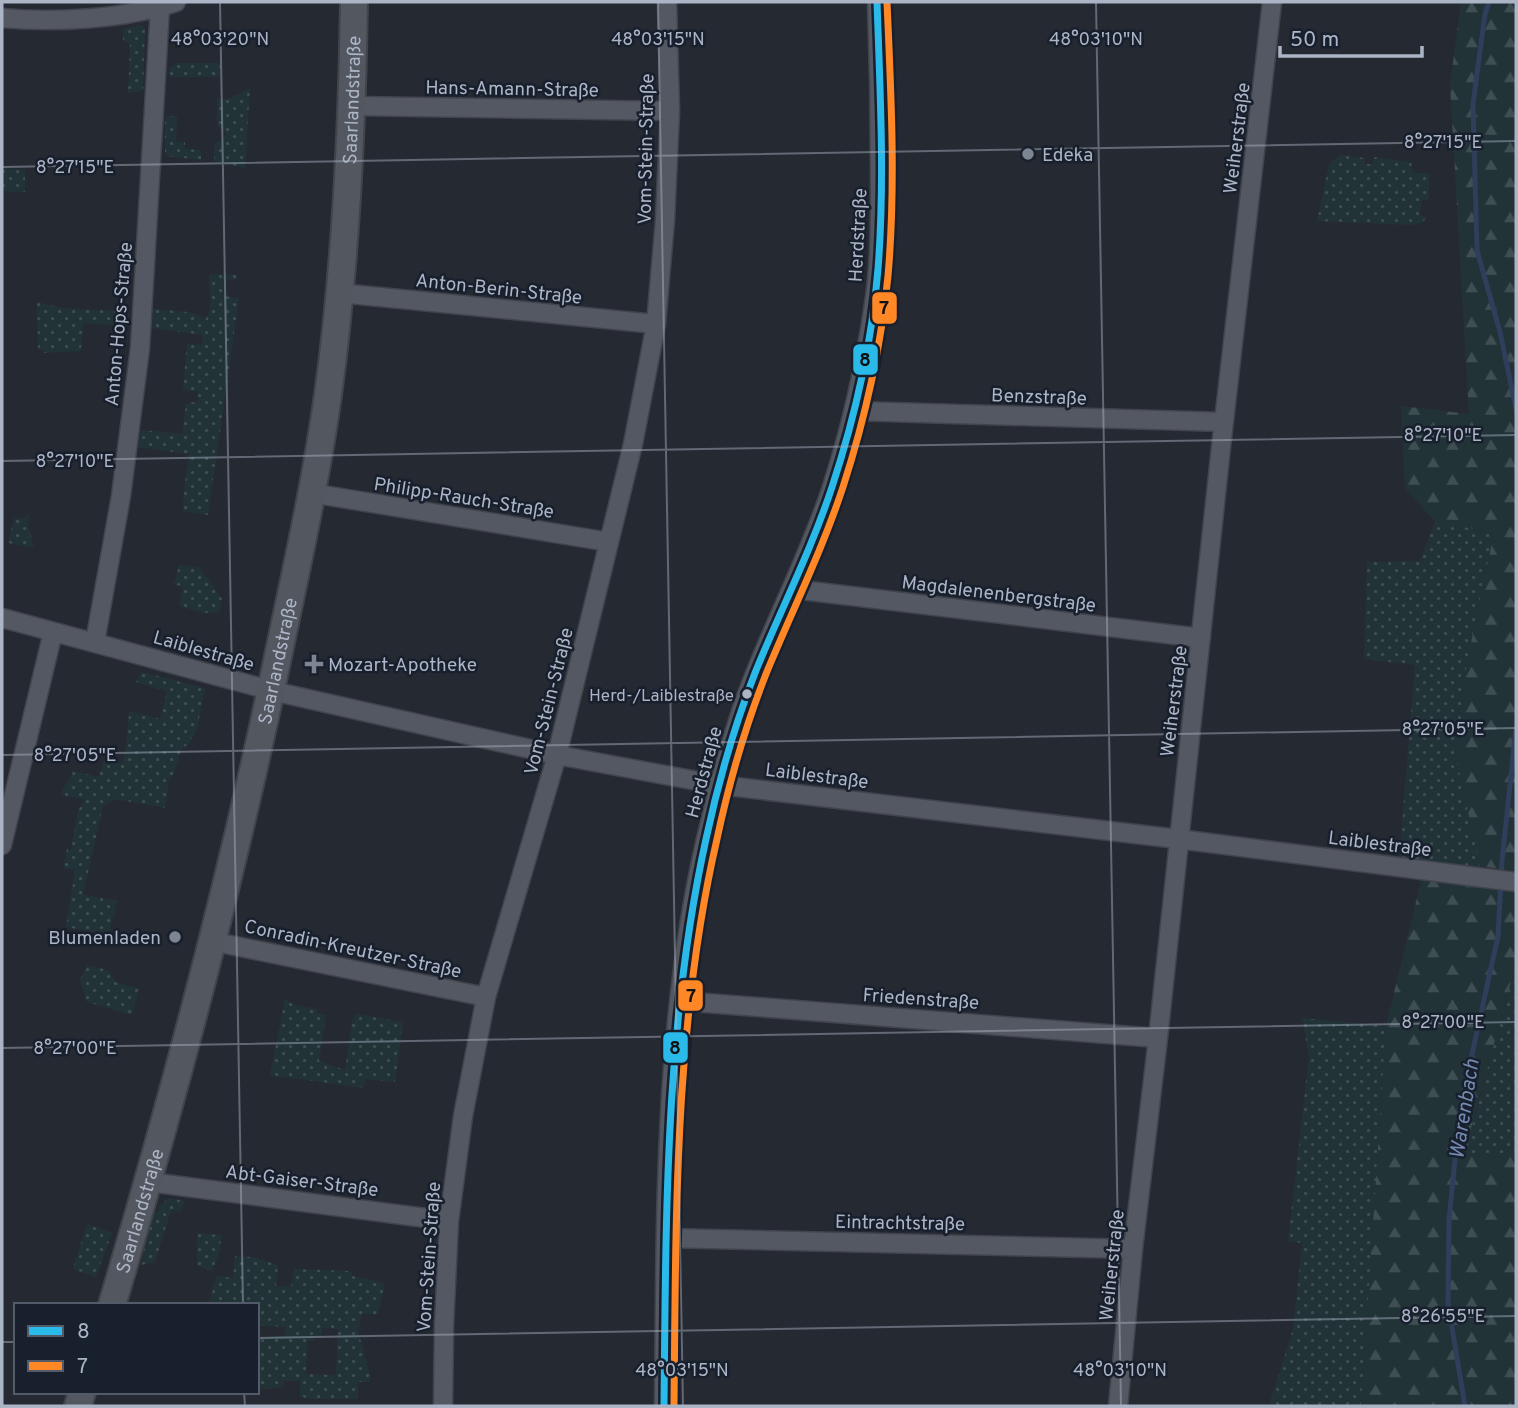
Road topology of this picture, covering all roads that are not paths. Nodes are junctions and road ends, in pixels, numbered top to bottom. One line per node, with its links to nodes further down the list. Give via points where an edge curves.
1 (354, 2): 7 (street, Saarlandstraße)
2 (667, 2): 8 (street, Vom-Stein-Straße)
3 (877, 2): 11 (street, Herdstraße, via 880,228 874,303)
4 (1272, 2): 12 (street, Weiherstraße)
5 (168, 4): 6 (street, via 52,21); 19 (street, Anton-Hops-Straße, via 140,348 121,496)
6 (2, 18)
7 (353, 106): 8 (street, Hans-Amann-Straße); 9 (street, Saarlandstraße)
8 (670, 111): 10 (street, Vom-Stein-Straße)
9 (339, 293): 10 (street, Anton-Berin-Straße); 13 (street, Saarlandstraße)
10 (656, 324): 14 (street, Vom-Stein-Straße)
11 (854, 411): 12 (street, Benzstraße); 15 (street, Herdstraße)
12 (1224, 422): 18 (street, Weiherstraße)
13 (311, 493): 14 (street, Philipp-Rauch-Straße); 20 (street, Saarlandstraße)
14 (609, 542): 21 (street, Vom-Stein-Straße)
15 (793, 589): 18 (street, Magdalenenbergstraße); 22 (street, Herdstraße, via 745,701)
16 (2, 618): 17 (street, Laiblestraße)
17 (53, 632): 19 (street, Laiblestraße); 24 (street)
18 (1201, 638): 23 (street, Weiherstraße)
19 (95, 642): 20 (street, Laiblestraße)
20 (271, 691): 21 (street, Laiblestraße); 26 (street, Saarlandstraße)
21 (557, 755): 22 (street, Laiblestraße); 27 (street, Vom-Stein-Straße)
22 (719, 785): 23 (street, Laiblestraße); 28 (street, Herdstraße, via 688,935)
23 (1178, 839): 25 (street, Laiblestraße); 29 (street, Weiherstraße)
24 (2, 845)
25 (1516, 882)
26 (211, 941): 27 (street, Conradin-Kreutzer-Straße); 30 (street, Saarlandstraße)
27 (486, 997): 31 (street, Vom-Stein-Straße)
28 (680, 1001): 29 (street, Friedenstraße); 32 (street, Herdstraße)
29 (1158, 1038): 33 (street, Weiherstraße)
30 (149, 1182): 31 (street, Abt-Gaiser-Straße); 34 (street, Saarlandstraße)
31 (449, 1221): 35 (street, Vom-Stein-Straße)
32 (666, 1238): 33 (street, Eintrachtstraße); 36 (street, Herdstraße)
33 (1133, 1249): 37 (street, Weiherstraße)
34 (113, 1303)
35 (443, 1406)
36 (664, 1406)
37 (1118, 1406)

